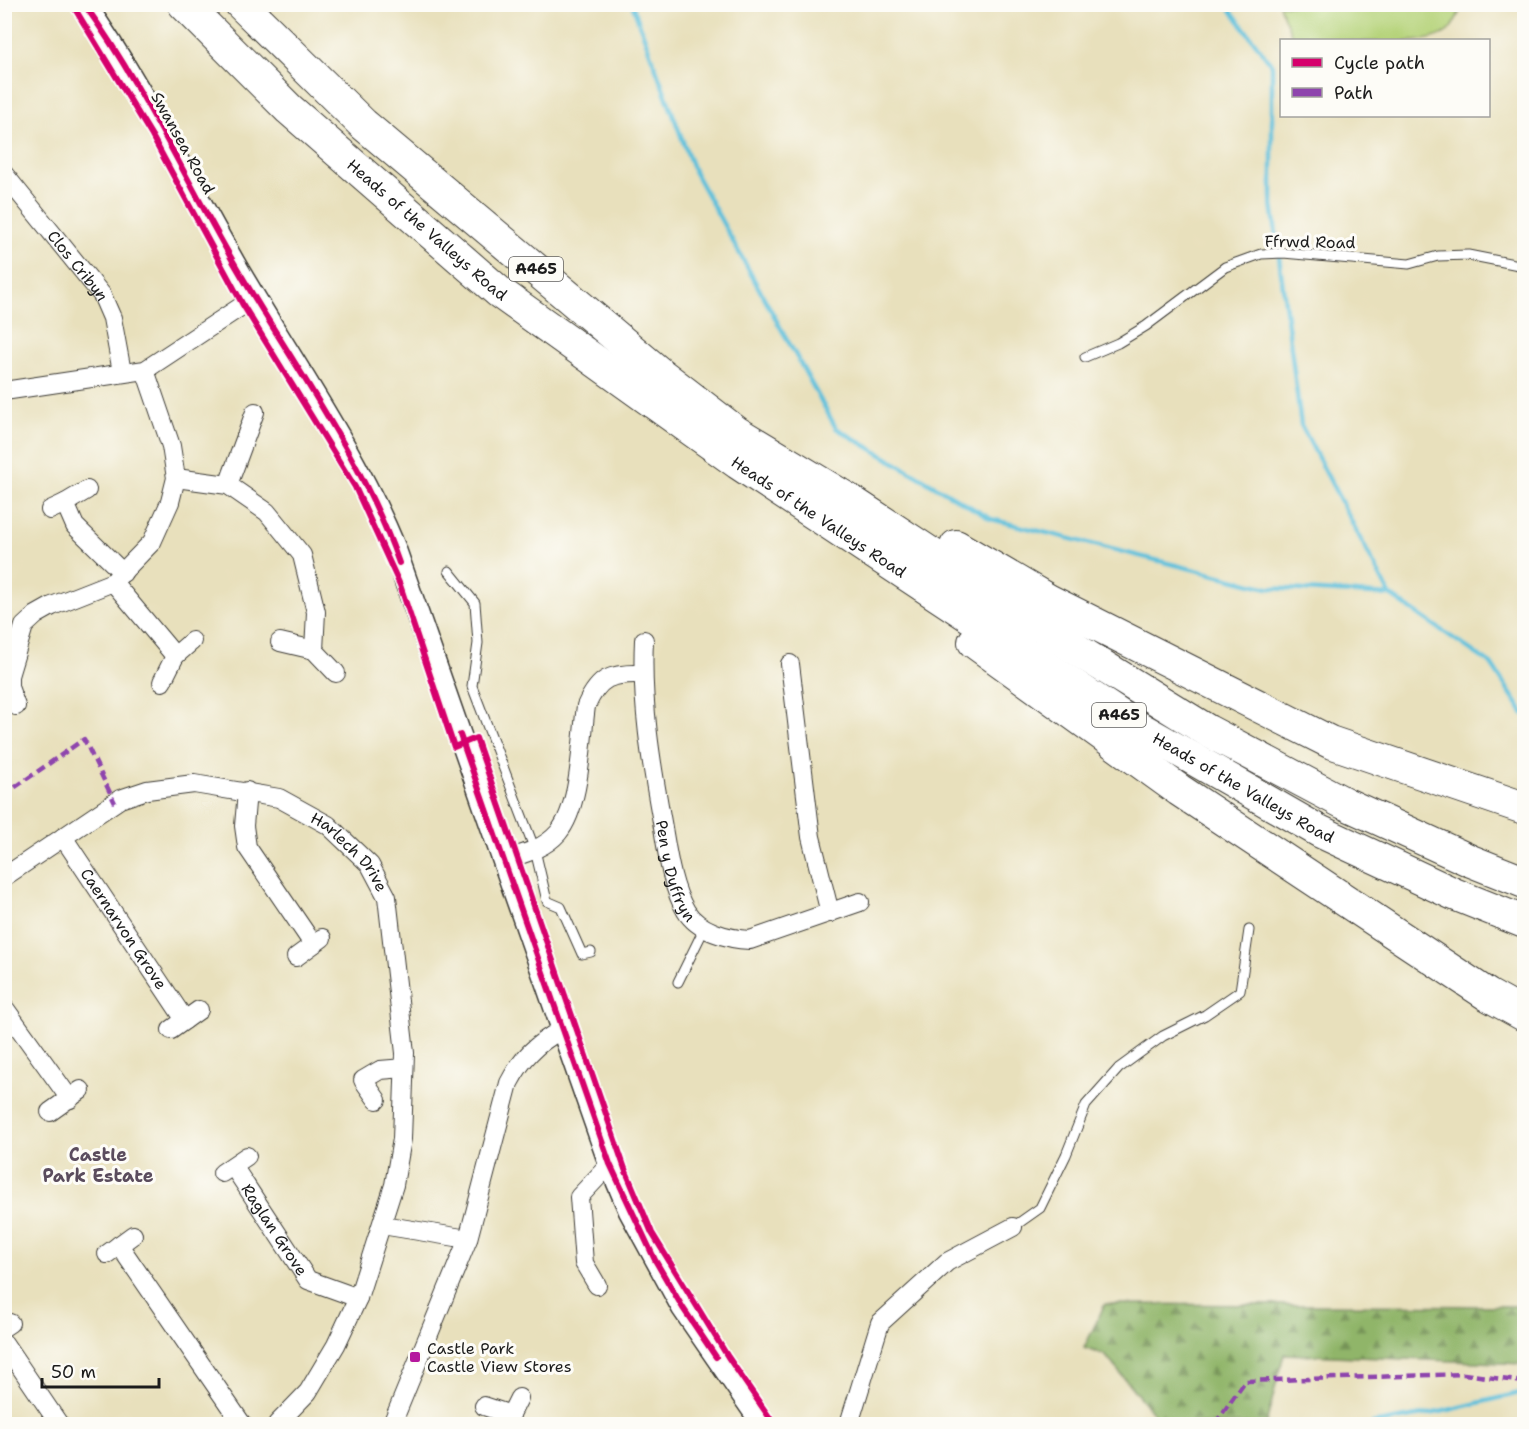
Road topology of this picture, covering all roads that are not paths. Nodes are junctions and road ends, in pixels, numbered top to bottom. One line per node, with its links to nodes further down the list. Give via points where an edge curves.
1 (84, 4): 6 (street, Swansea Road, via 116,49)
2 (184, 4): 12 (highway, Heads of the Valleys Road / A465, via 289,109 499,292)
3 (241, 4): 16 (highway, Heads of the Valleys Road / A465, via 363,124 658,372 736,432)
4 (4, 174): 9 (street, Clos Cribyn, via 102,295 112,318)
5 (1524, 266): 7 (lane, Ffrwd Road, via 1468,255 1445,255 1408,264 1261,254 1225,267 1146,326)
6 (254, 298): 8 (street); 34 (street, Swansea Road, via 375,500)
7 (1085, 357)
8 (145, 370): 9 (street); 13 (street, via 171,446)
9 (122, 372): 10 (street)
10 (4, 391)
11 (255, 412): 14 (street)
12 (738, 463): 39 (highway, Heads of the Valleys Road / A465, via 1131,723 1319,831); 46 (highway, via 755,489 1179,790 1488,995)
13 (176, 478): 14 (street); 18 (street, via 152,542)
14 (228, 485): 22 (street, via 267,512 302,555 316,612)
15 (87, 490): 18 (street, via 58,507)
16 (854, 503): 31 (highway, via 892,509 1048,600 1330,742); 36 (highway, Heads of the Valleys Road / A465, via 1208,731 1344,803)
17 (449, 571): 33 (lane, via 475,603 478,643 472,686)
18 (118, 578): 23 (street); 28 (street, via 52,606 24,626)
19 (644, 640): 26 (street, Pen y Dyffryn)
20 (192, 641): 23 (street)
21 (280, 642): 22 (street)
22 (314, 650): 25 (street)
23 (175, 656): 27 (street)
24 (790, 664): 38 (street, via 811,837)
25 (336, 673)
26 (642, 674): 33 (street, via 622,673 604,679 592,691 586,706 570,812 557,834); 40 (street, Pen y Dyffryn, via 646,731 666,847 686,911)
27 (162, 682)
28 (7, 688): 29 (street)
29 (16, 706)
30 (247, 791): 32 (street, Harlech Drive, via 194,784 147,790 120,799); 43 (street, via 244,826 248,847 318,941); 49 (street, Harlech Drive, via 279,798 328,825 370,865 387,897)
31 (1524, 808)
32 (63, 837): 35 (street, Harlech Drive); 47 (street, Caernarvon Grove)
33 (534, 850): 34 (street); 42 (lane, via 546,901 561,907 582,954)
34 (504, 860): 48 (street, Swansea Road)
35 (4, 877)
36 (1524, 882)
37 (860, 902): 38 (street, Pen y Dyffryn)
38 (830, 913): 40 (street, Pen y Dyffryn, via 750,940 732,939)
39 (1524, 922)
40 (705, 927): 44 (lane)
41 (1249, 930): 55 (lane, via 1240,991 1205,1015 1162,1036 1119,1068 1086,1105 1040,1208)
42 (591, 952)
43 (296, 957)
44 (678, 982)
45 (4, 1007): 51 (street, via 75,1095)
46 (1524, 1014)
47 (185, 1020)
48 (561, 1030): 52 (street, Swansea Road); 56 (street, via 540,1041 521,1060 509,1083)
49 (404, 1068): 50 (street, via 380,1070 363,1080); 54 (street, Harlech Drive, via 402,1139)
50 (377, 1100)
51 (50, 1112)
52 (610, 1164): 58 (street, via 579,1197 584,1263); 69 (street, Swansea Road, via 630,1211 683,1308)
53 (234, 1165): 59 (street, Raglan Grove, via 308,1280)
54 (382, 1225): 56 (street); 59 (street, Harlech Drive)
55 (1013, 1227): 64 (street, via 946,1262 880,1323)
56 (468, 1239): 68 (street)
57 (120, 1245): 66 (street)
58 (597, 1285)
59 (358, 1298): 67 (street, Harlech Drive, via 308,1392)
60 (4, 1343): 65 (street)
61 (519, 1398): 63 (street)
62 (484, 1406): 63 (street)
63 (509, 1420)
64 (850, 1424)
65 (59, 1425)
66 (242, 1425)
67 (278, 1425)
68 (392, 1425)
69 (763, 1425)

